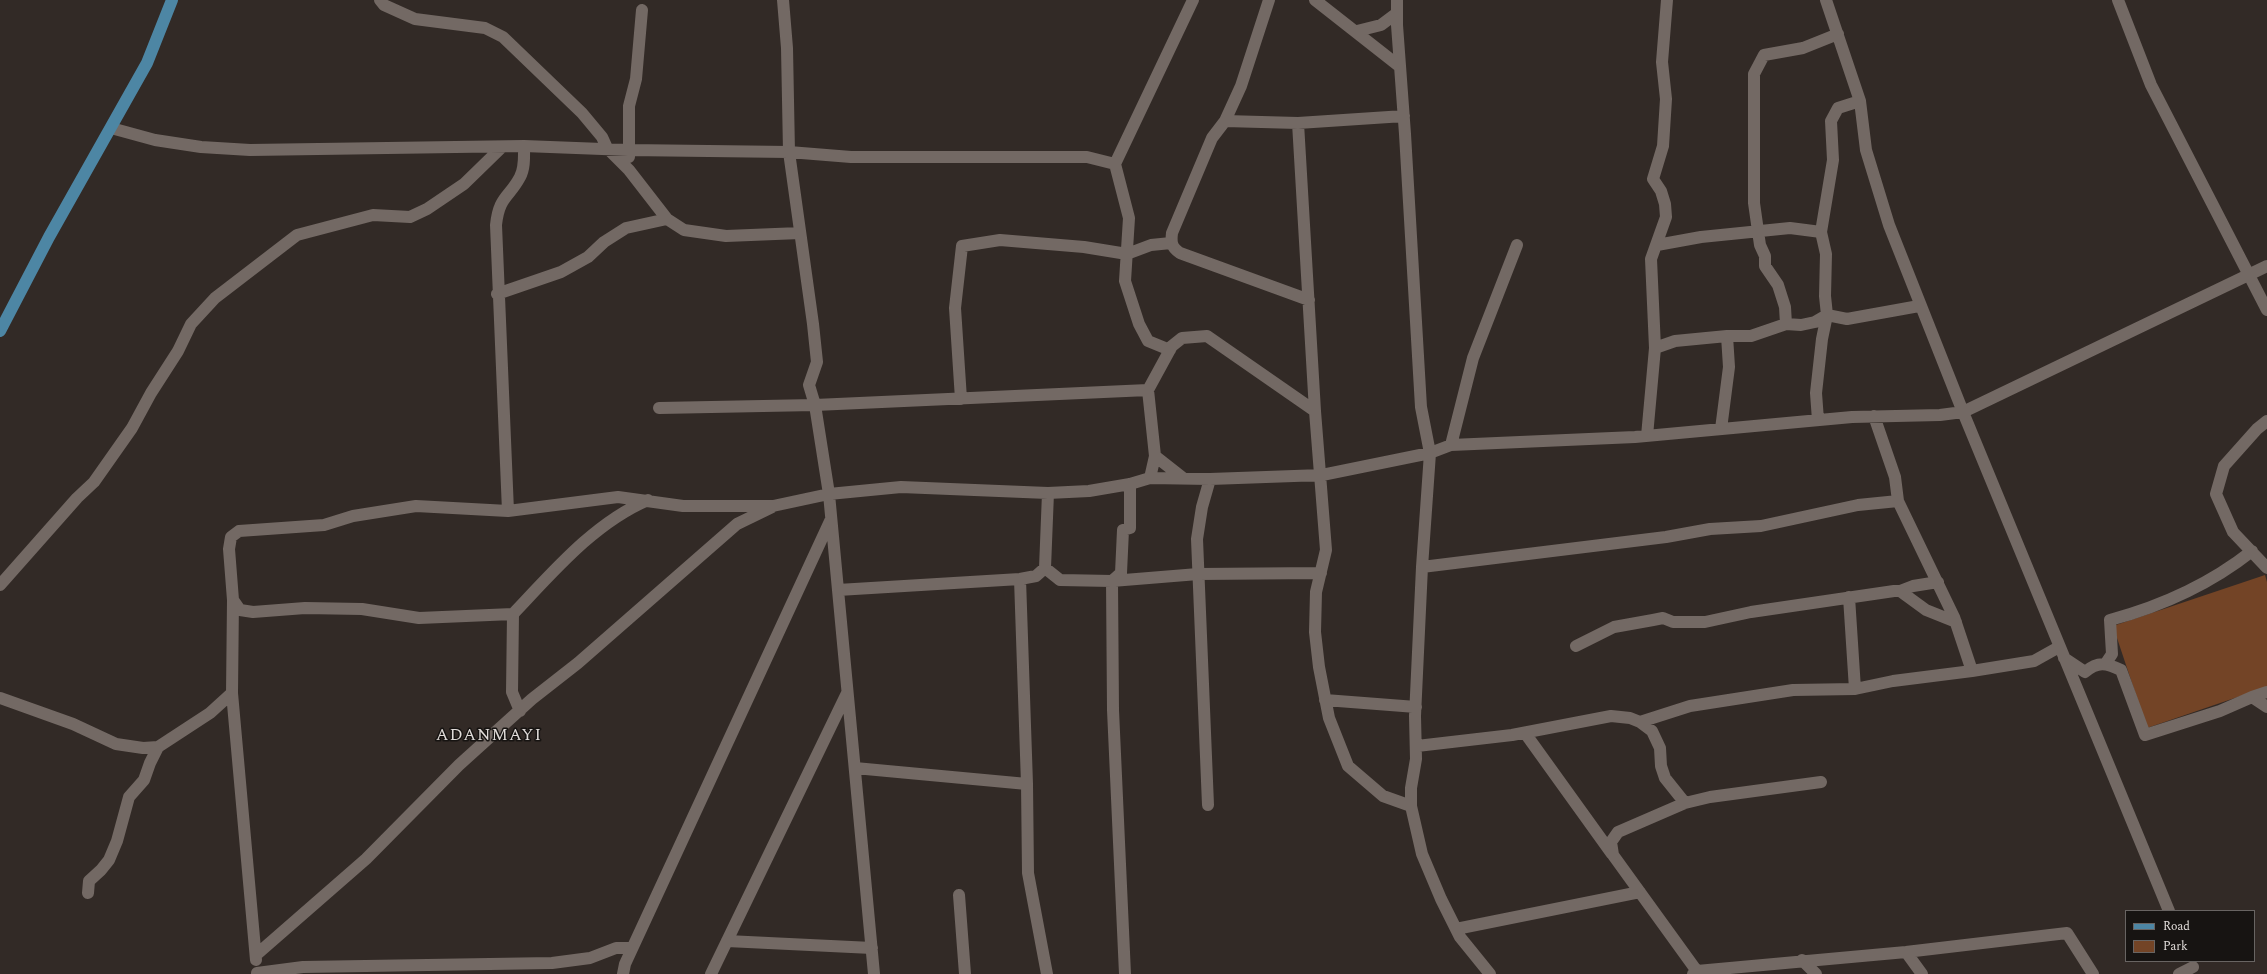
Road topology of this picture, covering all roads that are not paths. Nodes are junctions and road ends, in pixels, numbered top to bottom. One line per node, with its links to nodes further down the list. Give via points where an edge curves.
1 (172, 0): 20 (main road, via 147,63)
2 (380, 0): 23 (street, via 384,5 415,19 484,28 495,32 582,113 602,137)
3 (783, 0): 25 (street, via 787,48)
4 (1193, 0): 26 (street)
5 (1269, 0): 18 (street, via 1241,86)
6 (1315, 0): 13 (street)
7 (1397, 0): 12 (street)
8 (1667, 0): 34 (street, via 1662,62 1666,99 1663,146 1653,178 1666,204 1666,217)
9 (1826, 0): 14 (street)
10 (2118, 0): 37 (street, via 2151,85)
11 (642, 10): 24 (street, via 636,78 629,106)
12 (1397, 13): 13 (street, via 1381,25); 15 (street)
13 (1357, 32): 15 (street)
14 (1838, 34): 16 (street); 29 (street, via 1803,48 1764,55 1754,74 1756,157 1753,174)
15 (1399, 66): 17 (street)
16 (1860, 101): 31 (street, via 1838,108 1831,121 1833,160); 40 (street, via 1866,150 1889,225)
17 (1404, 116): 19 (street); 60 (street, via 1421,407)
18 (1225, 121): 19 (street); 32 (street, via 1212,138 1172,233)
19 (1298, 123): 39 (street)
20 (111, 128): 22 (street, via 155,140 250,150); 44 (main road, via 49,237)
21 (524, 146): 22 (street); 23 (street); 38 (street, via 520,177 503,199 498,211)
22 (502, 147): 83 (street, via 464,184 427,209 410,217 373,215 297,235 215,298 191,324 132,428 94,482)
23 (607, 148): 24 (street); 27 (street)
24 (628, 150): 25 (street); 27 (street)
25 (789, 152): 26 (street, via 851,157 1087,157); 30 (street)
26 (1115, 164): 35 (street, via 1129,218)
27 (629, 170): 28 (street)
28 (667, 219): 30 (street, via 684,230 726,236); 38 (street, via 626,228 604,242 588,257 561,272)
29 (1758, 231): 31 (street, via 1790,228); 34 (street); 43 (street, via 1765,266 1778,285 1785,308)
30 (800, 232): 50 (street, via 817,362 810,385)
31 (1821, 232): 42 (street, via 1826,254)
32 (1171, 242): 35 (street, via 1151,245); 39 (street, via 1174,249 1180,253)
33 (1517, 245): 59 (street, via 1473,358)
34 (1657, 245): 46 (street, via 1651,259)
35 (1127, 254): 47 (street, via 1125,281 1139,324 1148,341); 49 (street, via 1084,247 1000,240 962,246 955,308)
36 (2267, 266): 37 (street)
37 (2249, 275): 41 (street); 53 (street)
38 (497, 294): 72 (street)
39 (1309, 300): 52 (street)
40 (1919, 306): 42 (street, via 1847,319); 53 (street)
41 (2267, 310)
42 (1827, 315): 43 (street, via 1815,322 1801,325); 55 (street, via 1816,393)
43 (1786, 324): 45 (street, via 1751,336)
44 (0, 331)
45 (1726, 336): 46 (street, via 1675,341); 57 (street, via 1729,367)
46 (1655, 348): 58 (street)
47 (1170, 350): 48 (street); 52 (street, via 1182,338 1207,336)
48 (1148, 390): 49 (street); 61 (street)
49 (961, 399): 50 (street)
50 (815, 405): 51 (street); 68 (street)
51 (658, 408)
52 (1315, 411): 62 (street)
53 (1963, 412): 54 (street); 91 (street)
54 (1874, 416): 55 (street); 70 (street, via 1895,477)
55 (1818, 420): 57 (street)
56 (2267, 421): 74 (street, via 2256,429 2224,466 2216,494 2233,532)
57 (1721, 429): 58 (street)
58 (1647, 436): 59 (street)
59 (1450, 445): 60 (street)
60 (1430, 453): 62 (street); 75 (street)
61 (1155, 456): 63 (street); 64 (street)
62 (1322, 475): 65 (street); 78 (street, via 1326,550)
63 (1150, 478): 64 (street); 66 (street)
64 (1183, 478): 65 (street)
65 (1210, 479): 79 (street, via 1197,539)
66 (1130, 484): 67 (street, via 1089,491); 81 (street, via 1130,528 1123,530 1121,573)
67 (1048, 493): 68 (street, via 901,487); 76 (street)
68 (829, 494): 71 (street); 73 (street)
69 (648, 500): 71 (street, via 683,506); 72 (street, via 618,497); 88 (street, via 628,508 569,555)
70 (1898, 501): 75 (street, via 1858,505 1761,526 1710,529 1666,537); 82 (street)
71 (773, 506): 103 (street, via 737,524)
72 (508, 511): 87 (street, via 416,506 352,516 324,525 239,531 231,537 229,549)
73 (832, 518): 84 (street); 121 (street)
74 (2252, 551): 77 (street); 92 (street, via 2235,565 2170,601 2110,620 2112,654)
75 (1422, 567): 101 (street)
76 (1045, 568): 80 (street, via 1036,576); 81 (street, via 1060,580)
77 (2267, 568)
78 (1321, 573): 79 (street); 100 (street, via 1316,592 1315,632)
79 (1198, 574): 81 (street); 112 (street)
80 (1020, 579): 84 (street); 110 (street)
81 (1112, 581): 134 (street, via 1112,710)
82 (1938, 582): 85 (street); 89 (street)
83 (0, 586)
84 (838, 590): 97 (street)
85 (1900, 591): 86 (street); 89 (street, via 1926,610)
86 (1849, 597): 90 (street, via 1705,622 1673,622 1663,618 1614,627); 94 (street)
87 (233, 600): 88 (street, via 240,610 254,612 305,608 362,609 419,618); 96 (street)
88 (514, 614): 103 (street, via 512,692)
89 (1956, 622): 93 (street)
90 (1576, 646)
91 (2061, 653): 92 (street, via 2085,672 2094,664); 93 (street, via 2034,661); 118 (street)
92 (2106, 663): 98 (street, via 2121,670 2146,735 2220,712)
93 (1972, 671): 94 (street, via 1893,681)
94 (1855, 689): 104 (street, via 1793,690 1690,706)
95 (2267, 692): 98 (street)
96 (232, 693): 106 (street, via 210,713); 124 (street)
97 (847, 693): 108 (street); 120 (street)
98 (2252, 696): 102 (street)
99 (0, 698): 106 (street, via 73,724 116,744 143,748)
100 (1325, 700): 101 (street); 113 (street, via 1329,718 1348,766 1383,796)
101 (1416, 707): 107 (street)
102 (2267, 707)
103 (520, 711): 124 (street, via 459,765 366,859)
104 (1640, 722): 105 (street, via 1611,716); 111 (street, via 1652,731 1660,748 1660,766)
105 (1525, 733): 107 (street); 114 (street)
106 (158, 746): 116 (street, via 144,780 129,797 105,867 89,881)
107 (1417, 746): 113 (street, via 1410,788)
108 (855, 768): 110 (street); 122 (street)
109 (1821, 782): 111 (street, via 1710,797)
110 (1027, 784): 133 (street, via 1028,873)
111 (1685, 803): 114 (street, via 1618,832 1611,842)
112 (1208, 805)
113 (1411, 806): 119 (street, via 1422,854)
114 (1613, 855): 115 (street)
115 (1640, 892): 119 (street); 128 (street)
116 (88, 893)
117 (959, 896): 132 (street)
118 (2169, 910)
119 (1456, 929): 135 (street)
120 (727, 941): 122 (street); 130 (street)
121 (632, 948): 127 (street, via 616,948 590,958 552,963 303,967); 129 (street)
122 (872, 948): 131 (street)
123 (1906, 952): 125 (street); 137 (street); 138 (street, via 2067,933)
124 (256, 955): 127 (street)
125 (1802, 960): 128 (street); 136 (street)
126 (2193, 967): 139 (street)
127 (257, 973)
128 (1696, 973)
129 (622, 974)
130 (711, 974)
131 (874, 974)
132 (965, 974)
133 (1047, 974)
134 (1125, 974)
135 (1490, 974)
136 (1816, 974)
137 (1922, 974)
138 (2093, 974)
139 (2179, 974)

